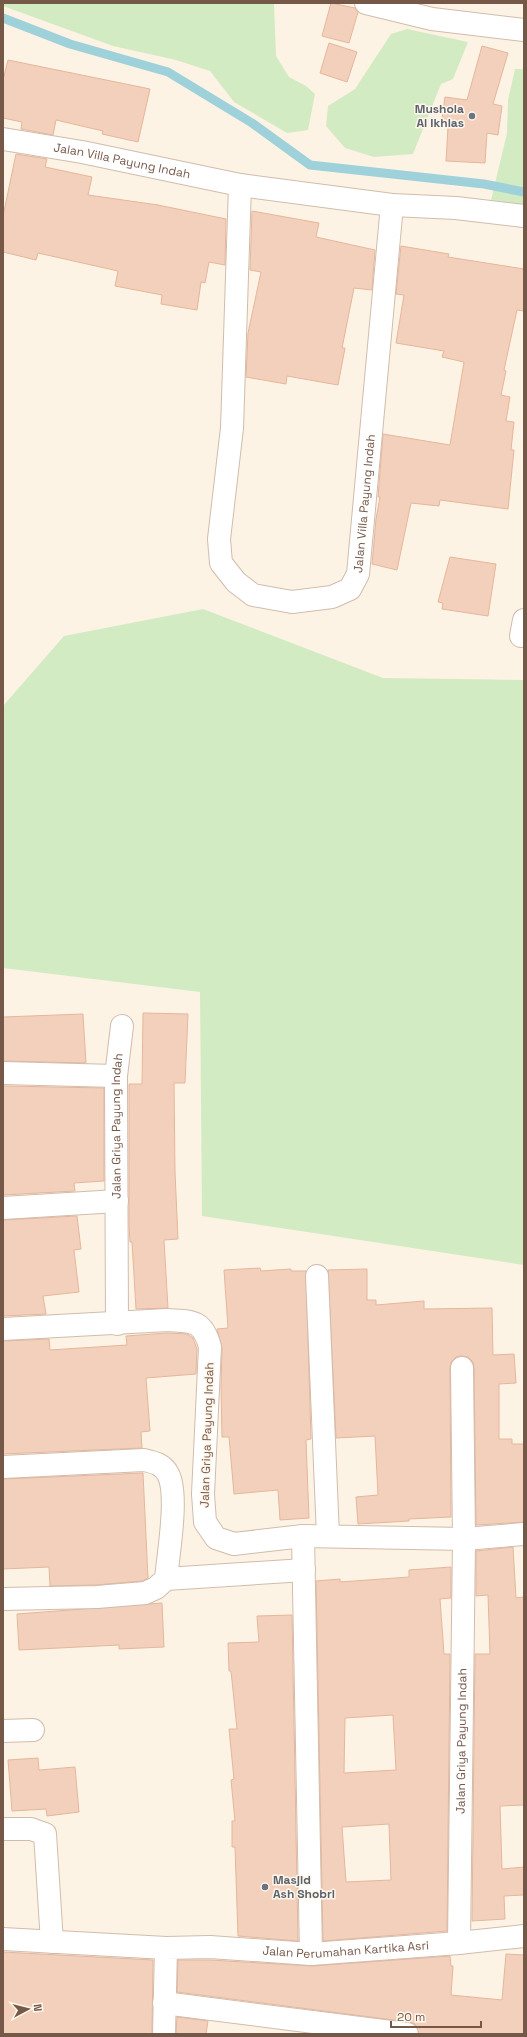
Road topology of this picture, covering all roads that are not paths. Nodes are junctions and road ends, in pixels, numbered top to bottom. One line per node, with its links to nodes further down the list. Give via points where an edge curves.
1 (366, 3): 2 (street, via 432,19)
2 (524, 30)
3 (3, 139): 4 (street, Jalan Villa Payung Indah, via 82,152)
4 (240, 185): 5 (street, Jalan Villa Payung Indah); 5 (street, Jalan Villa Payung Indah, via 232,428 218,539 222,563 236,582 253,595 292,602 332,597 350,589 358,574)
5 (392, 205): 6 (street, Jalan Villa Payung Indah, via 456,208)
6 (524, 216)
7 (122, 1026): 9 (street, Jalan Griya Payung Indah)
8 (3, 1073): 9 (street)
9 (116, 1076): 10 (street, Jalan Griya Payung Indah)
10 (117, 1201): 11 (street); 13 (street, Jalan Griya Payung Indah)
11 (3, 1208)
12 (317, 1276): 19 (street)
13 (117, 1324): 14 (street, Jalan Griya Payung Indah); 18 (street, Jalan Griya Payung Indah, via 190,1321 200,1325 207,1335 210,1347 203,1494 205,1522 216,1538 234,1544)
14 (3, 1329)
15 (462, 1368): 20 (street, Jalan Griya Payung Indah)
16 (3, 1467): 22 (street, via 144,1460 158,1464 168,1474 173,1497)
17 (524, 1534): 20 (street, Jalan Griya Payung Indah)
18 (303, 1536): 19 (street, Jalan Griya Payung Indah); 21 (street)
19 (328, 1536): 20 (street, Jalan Griya Payung Indah)
20 (464, 1539): 30 (street, Jalan Griya Payung Indah)
21 (304, 1570): 22 (street); 32 (street)
22 (166, 1579): 23 (street, via 156,1588 138,1594)
23 (3, 1599)
24 (33, 1730): 25 (street)
25 (3, 1731)
26 (3, 1829): 29 (street, via 31,1828 45,1834)
27 (524, 1936): 30 (street, Jalan Perumahan Kartika Asri)
28 (3, 1939): 29 (street, Jalan Perumahan Kartika Asri)
29 (52, 1942): 31 (street, Jalan Perumahan Kartika Asri)
30 (458, 1943): 32 (street, Jalan Perumahan Kartika Asri)
31 (166, 1948): 32 (street, Jalan Perumahan Kartika Asri, via 210,1947); 33 (street)
32 (311, 1954)
33 (164, 2003): 34 (street); 35 (street)
34 (164, 2034)
35 (407, 2034)

